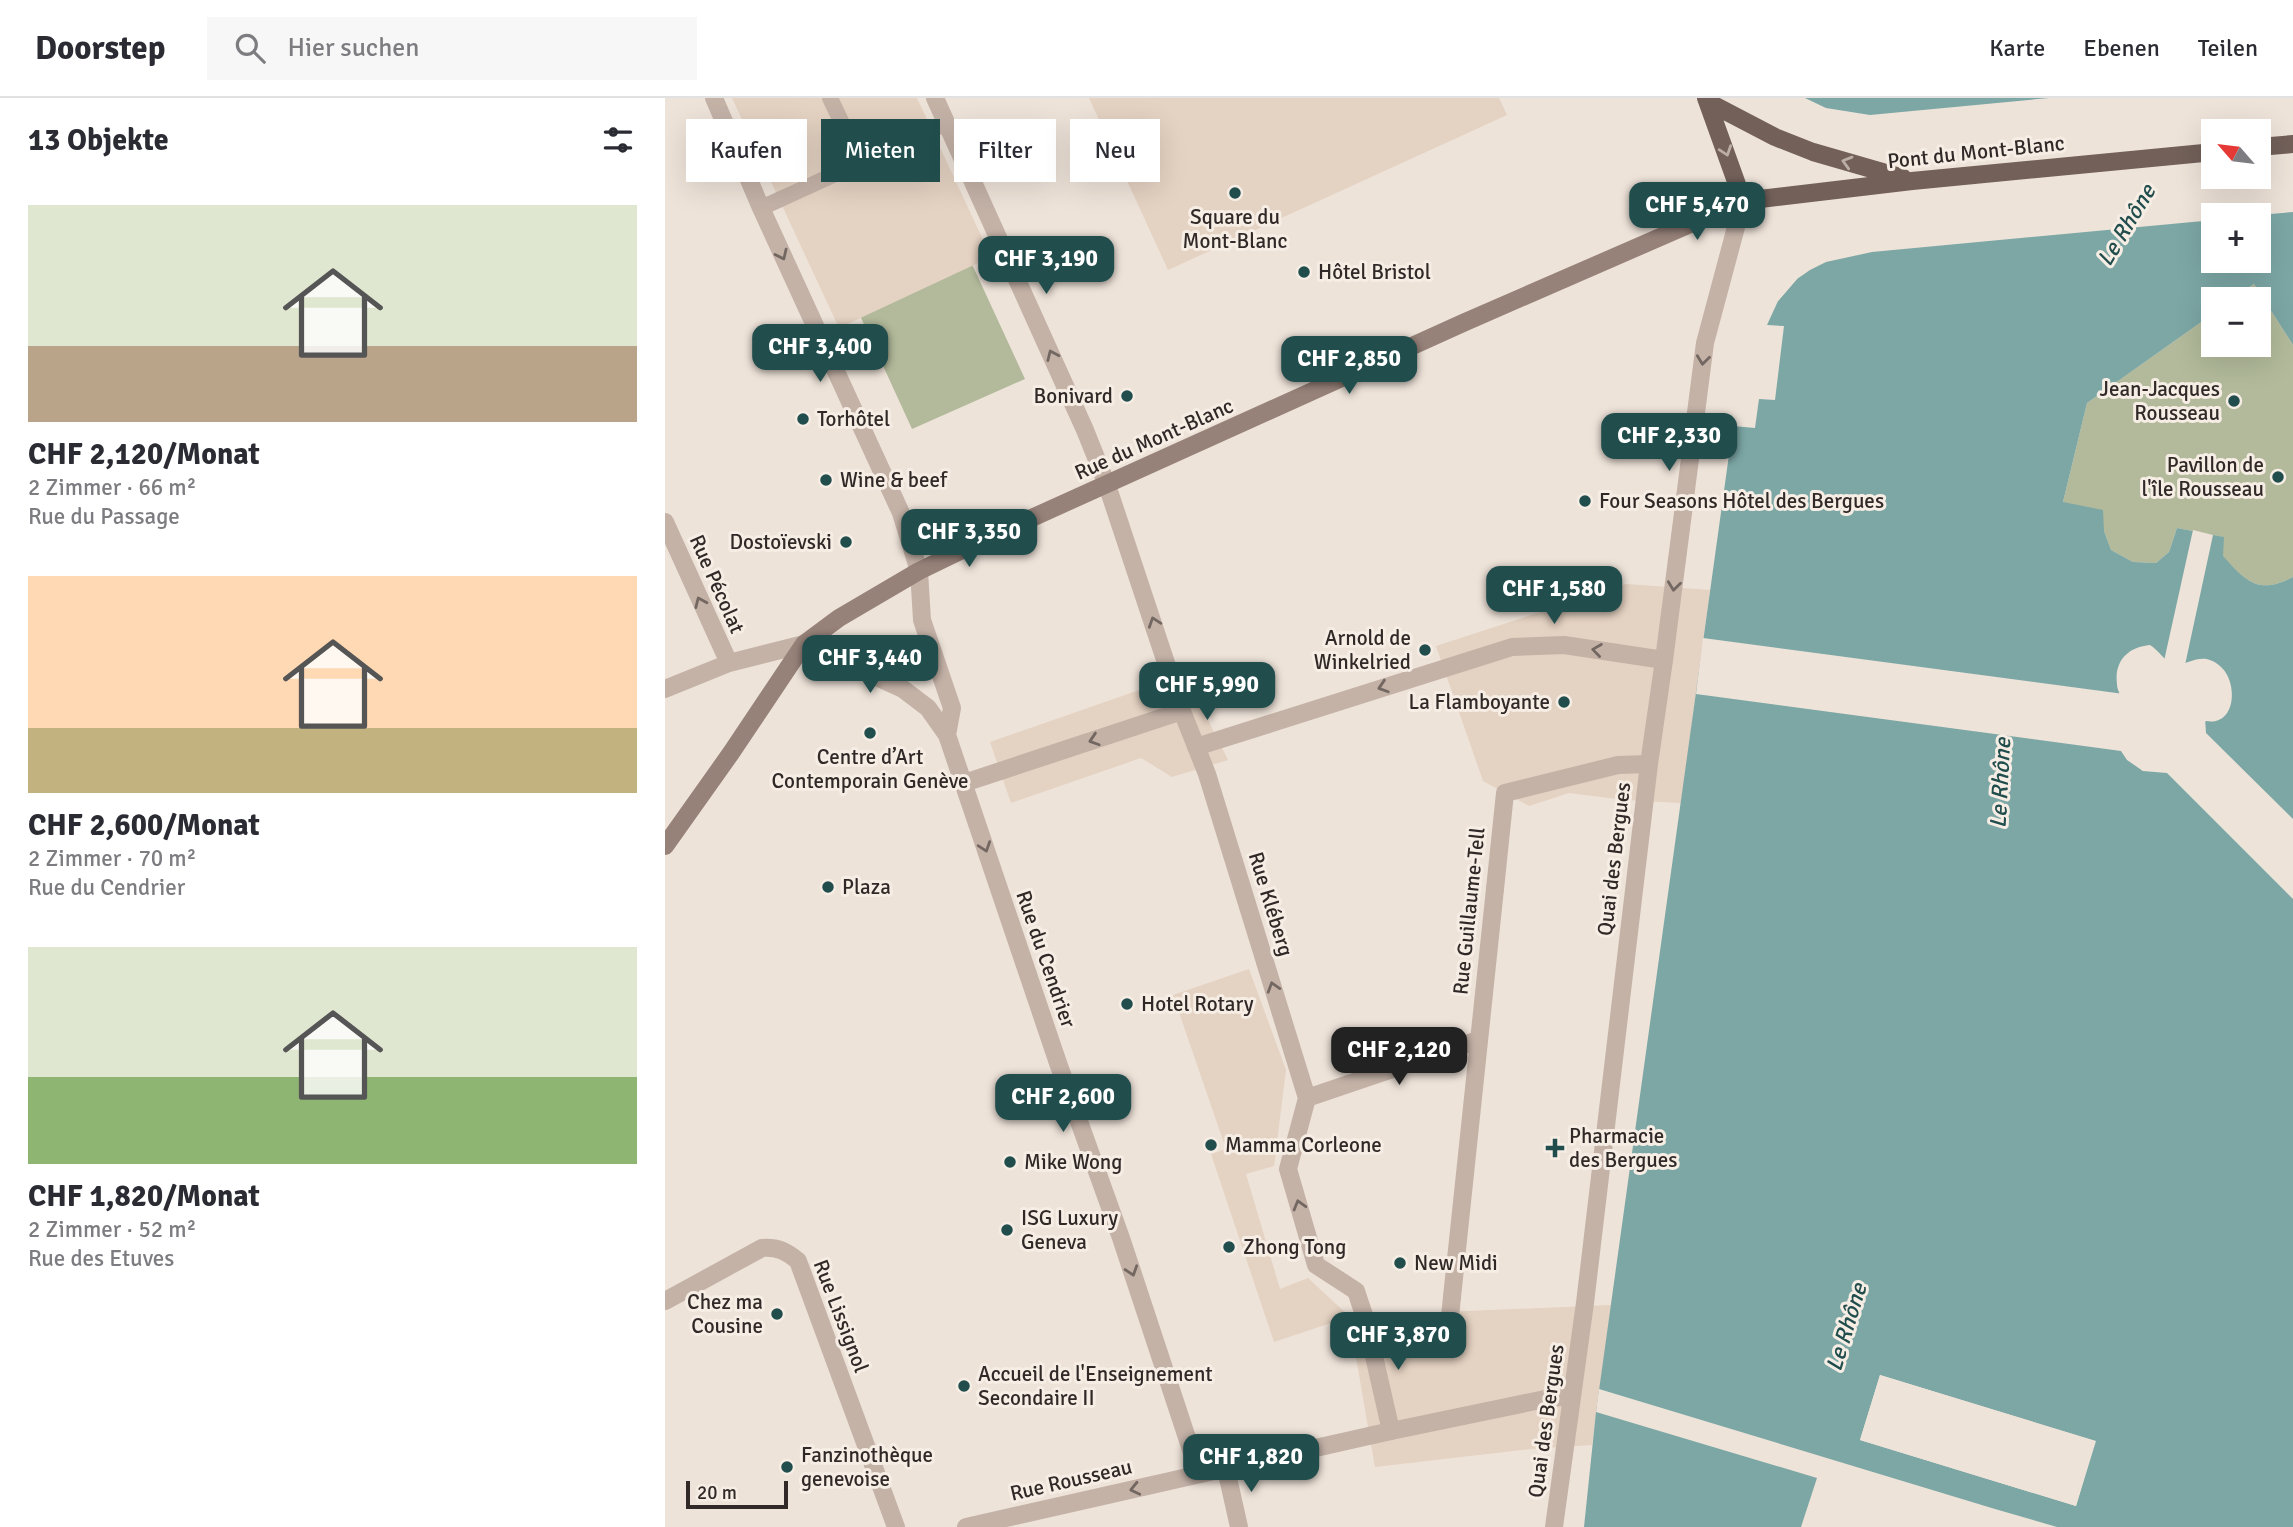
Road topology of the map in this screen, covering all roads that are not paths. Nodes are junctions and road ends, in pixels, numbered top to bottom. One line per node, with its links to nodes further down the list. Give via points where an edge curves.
1 (714, 98): 14 (street, Rue du Cendrier)
2 (830, 98): 5 (lane)
3 (935, 98): 6 (street, Rue Kléberg)
4 (1707, 100): 12 (main road, one-way to 4, via 1813,152); 13 (main road, one-way to 13)
5 (840, 119)
6 (947, 123): 7 (lane); 15 (street, Rue Kléberg, one-way to 6)
7 (940, 126)
8 (2293, 144): 9 (main road)
9 (2271, 146)
10 (2201, 153): 12 (main road, Pont du Mont-Blanc)
11 (821, 180): 14 (lane)
12 (1912, 181): 13 (main road, Pont du Mont-Blanc)
13 (1749, 200): 15 (main road, Rue du Mont-Blanc); 19 (street, Quai des Bergues, one-way to 19, via 1705,343)
14 (761, 208): 17 (street, Rue du Cendrier, one-way to 17, via 898,506)
15 (1107, 485): 17 (main road, Rue du Mont-Blanc); 22 (street, Rue Kléberg, one-way to 15)
16 (665, 522): 20 (street, Rue Pécolat, one-way to 16)
17 (919, 571): 18 (main road, Rue du Mont-Blanc); 23 (street, Rue du Cendrier, via 922,620 952,708)
18 (804, 644): 20 (street, Rue du Mont-Blanc); 23 (street, Rue du Cendrier, via 903,689 928,708); 27 (main road)
19 (1664, 660): 24 (street, one-way to 24, via 1564,645 1512,647); 25 (street, Quai des Bergues)
20 (729, 663): 21 (street, Rue du Mont-Blanc)
21 (665, 689)
22 (1182, 711): 24 (street, Rue Kléberg); 26 (street, one-way to 26)
23 (947, 735): 26 (street, Rue du Cendrier)
24 (1196, 747): 29 (street, Rue Kléberg, one-way to 24)
25 (1649, 764): 28 (street, Rue Guillaume-Tell, via 1618,765 1505,793); 32 (street, Quai des Bergues)
26 (964, 783): 35 (street, Rue du Cendrier, one-way to 35)
27 (665, 846)
28 (1478, 1040): 29 (street); 31 (street, Rue Guillaume-Tell)
29 (1307, 1098): 33 (street, one-way to 29, via 1356,1291 1316,1265 1288,1169)
30 (665, 1301): 36 (street, Rue Lissignol, via 762,1248 787,1252 798,1261)
31 (1449, 1326)
32 (1572, 1396): 33 (street, Rue Rousseau); 39 (street, Quai des Bergues)
33 (1391, 1431): 34 (street, Rue Rousseau)
34 (1226, 1469): 35 (street, Rue Rousseau); 38 (street)
35 (1199, 1474): 37 (street, Rue Rousseau, one-way to 37)
36 (896, 1527)
37 (966, 1527)
38 (1239, 1527)
39 (1555, 1527)

